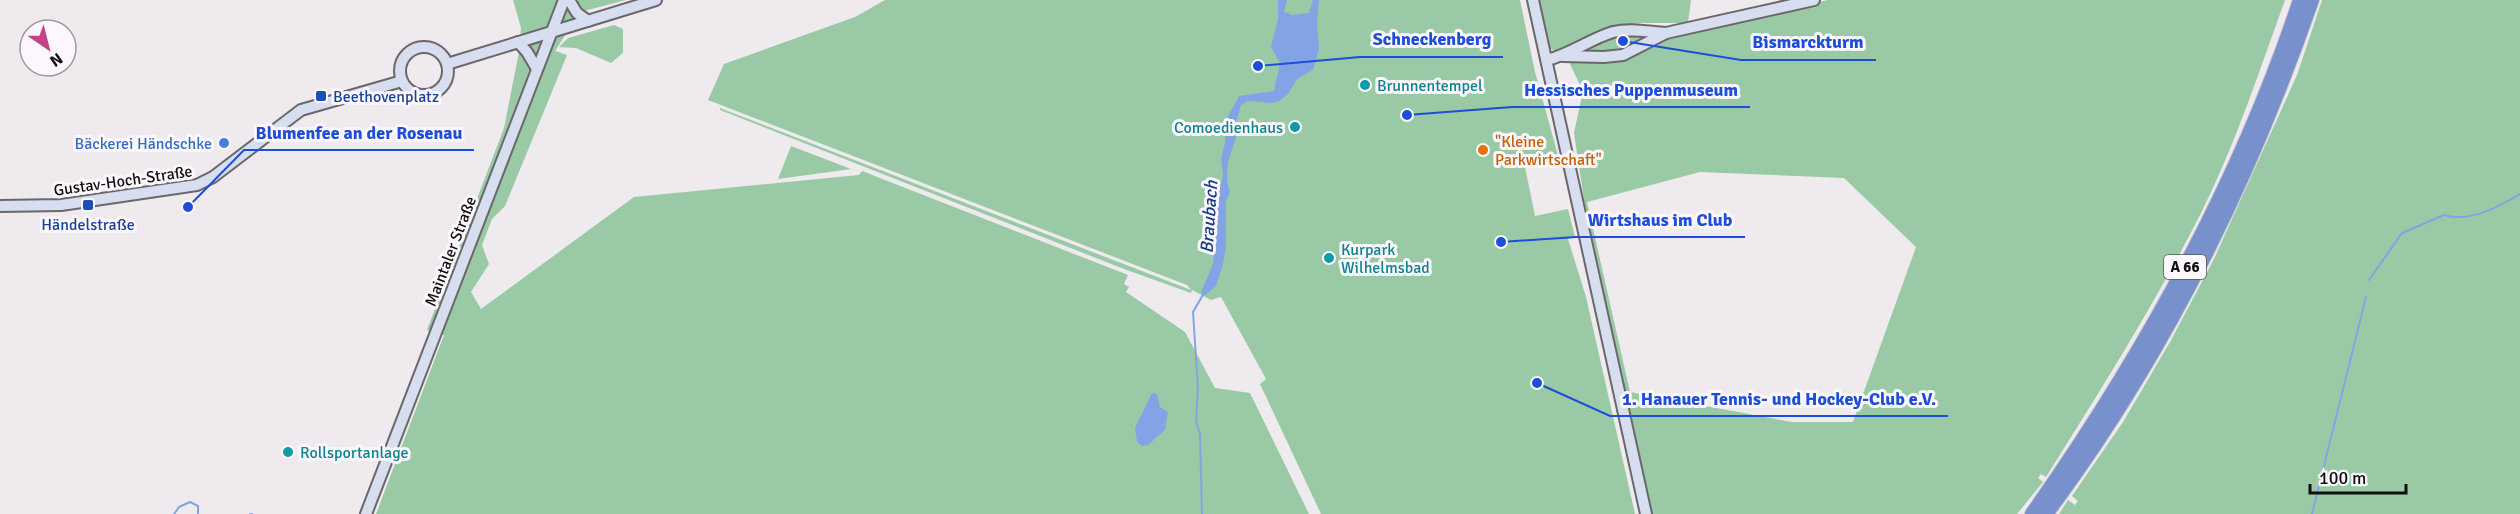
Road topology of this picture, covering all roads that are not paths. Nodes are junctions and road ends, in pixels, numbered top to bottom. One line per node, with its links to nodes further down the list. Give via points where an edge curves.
1 (564, 0): 9 (main road, Maintaler Straße)
2 (569, 0): 8 (main road)
3 (656, 0): 8 (main road)
4 (1533, 0): 13 (main road)
5 (1814, 0): 10 (main road)
6 (2300, 0): 20 (highway, A 66, via 2239,157 2164,309)
7 (2312, 0): 21 (highway, A 66, via 2251,159 2204,257 2142,370)
8 (588, 21): 9 (main road)
9 (552, 32): 11 (main road); 15 (main road, Maintaler Straße)
10 (1666, 33): 12 (main road, via 1623,55); 12 (main road, via 1614,32)
11 (518, 42): 14 (main road); 15 (main road)
12 (1563, 56): 13 (main road)
13 (1547, 60): 19 (main road)
14 (447, 64): 16 (main road, via 447,79 433,94 416,94); 16 (main road, via 435,50 417,48 403,59)
15 (537, 69): 18 (main road, Maintaler Straße)
16 (402, 81): 17 (main road, Gustav-Hoch-Straße, via 301,110 213,177 196,185 61,204)
17 (0, 206)
18 (366, 514)
19 (1646, 514)
20 (2032, 514)
21 (2046, 514)

